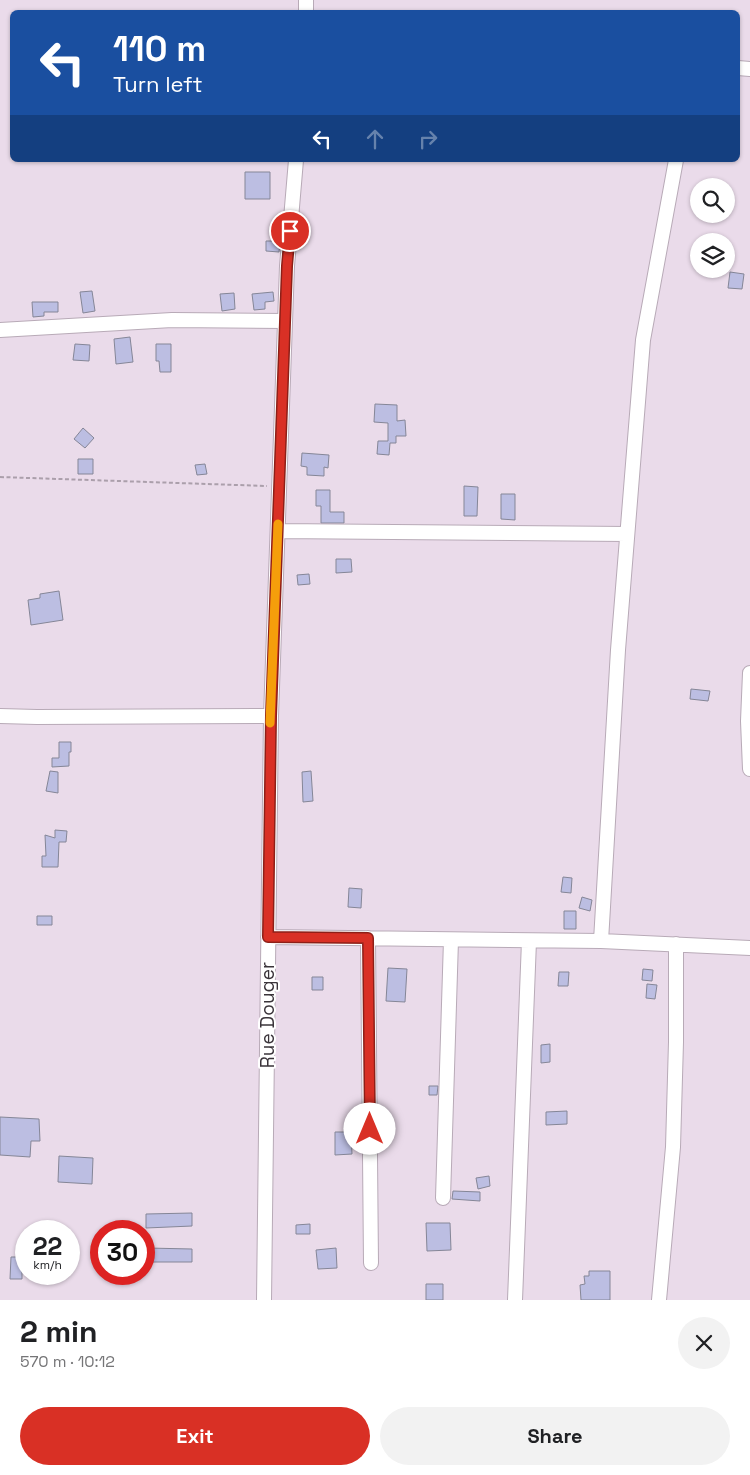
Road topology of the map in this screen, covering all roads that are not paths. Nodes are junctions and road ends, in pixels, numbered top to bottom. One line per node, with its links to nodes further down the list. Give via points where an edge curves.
1 (296, 162): 3 (street, Rue Douger)
2 (676, 162): 6 (street, via 643,340)
3 (285, 320): 4 (street, via 172,320); 5 (street, Rue Douger)
4 (0, 330)
5 (278, 531): 6 (street); 9 (street, Rue Douger)
6 (627, 534): 15 (street)
7 (750, 673): 10 (street)
8 (0, 716): 9 (street)
9 (271, 716): 11 (street, Rue Douger)
10 (750, 769)
11 (268, 937): 12 (street); 20 (street, Rue Douger)
12 (368, 938): 13 (street); 19 (street)
13 (451, 940): 14 (street); 18 (street)
14 (529, 941): 15 (street); 21 (street)
15 (601, 941): 16 (street)
16 (676, 944): 17 (street); 22 (street, via 673,1147)
17 (750, 948)
18 (443, 1198)
19 (370, 1263)
20 (264, 1300)
21 (515, 1300)
22 (659, 1300)

